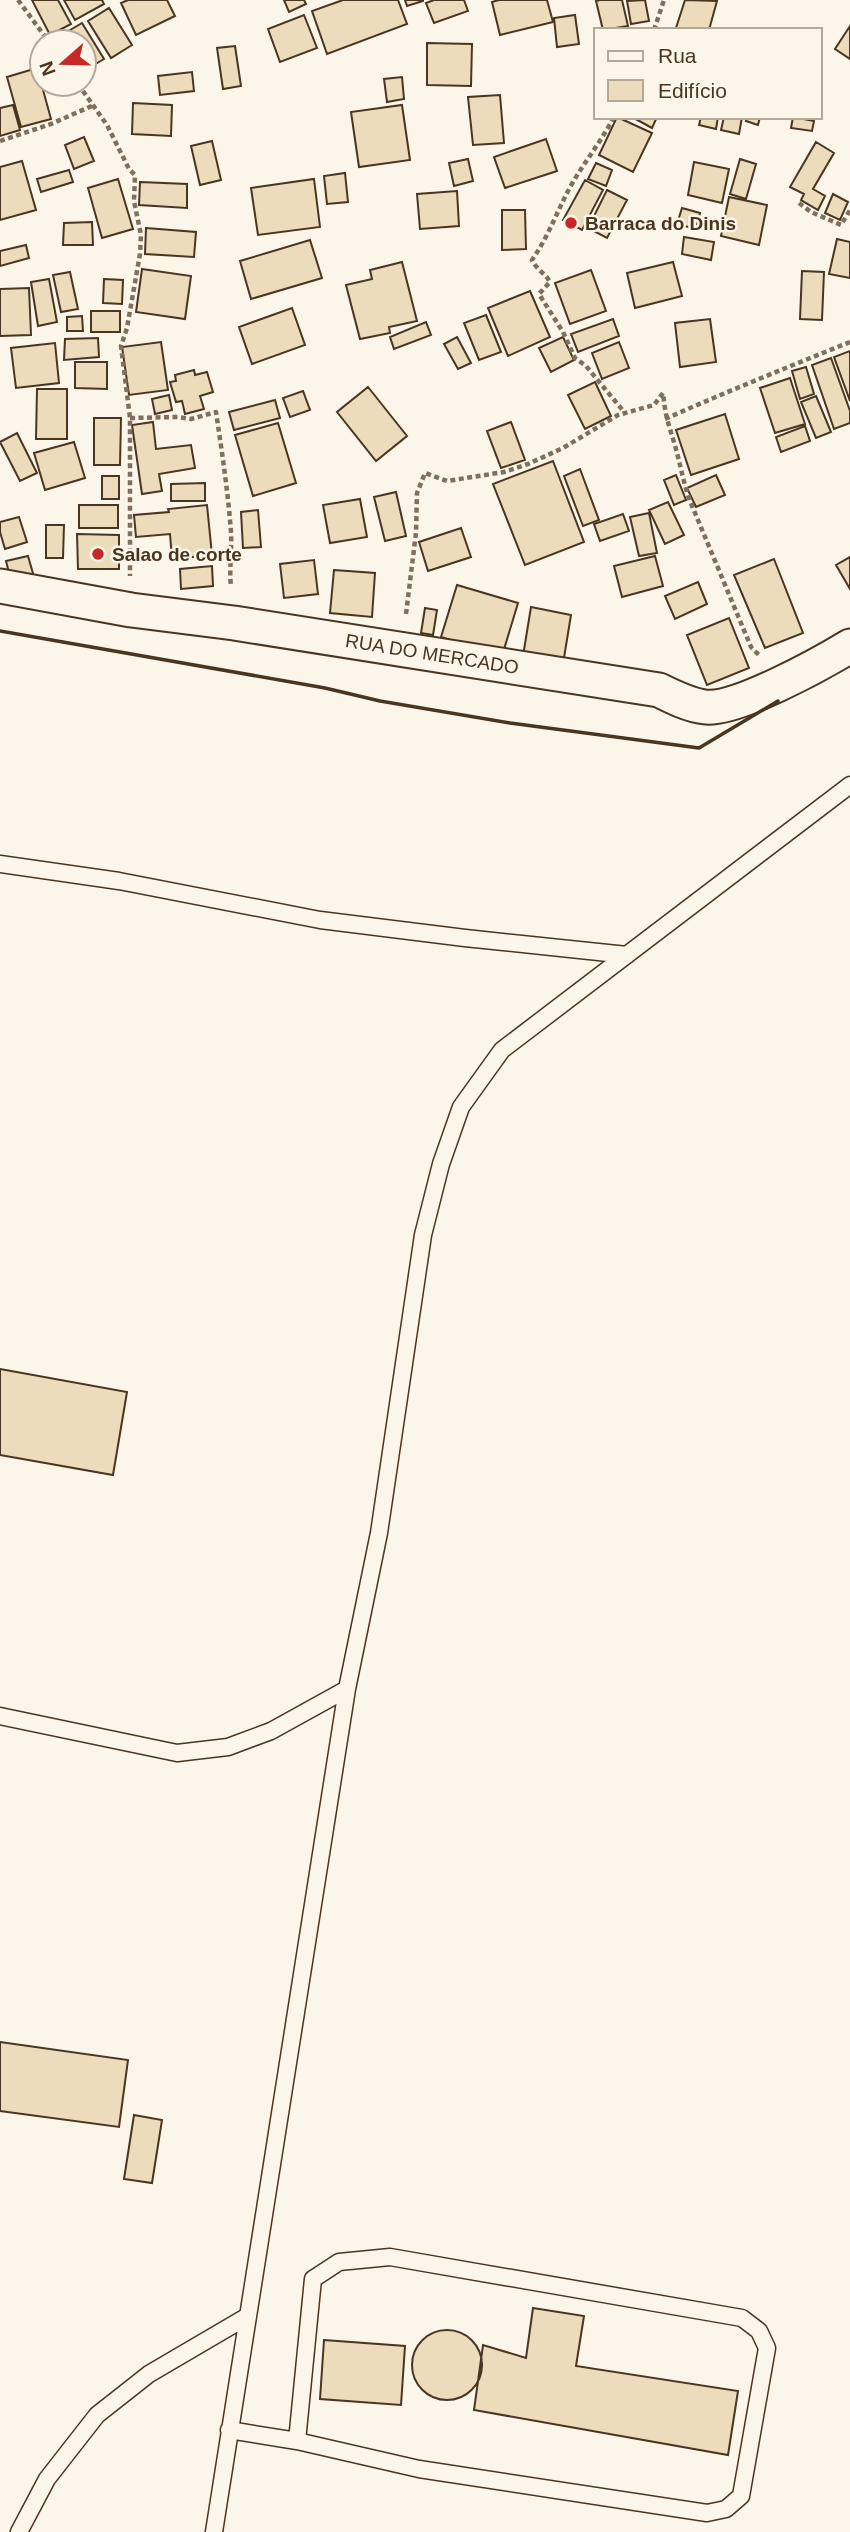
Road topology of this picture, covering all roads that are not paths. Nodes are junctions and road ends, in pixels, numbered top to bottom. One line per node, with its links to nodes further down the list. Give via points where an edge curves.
1 (0, 586): 2 (street, RUA DO MERCADO, via 659,690 705,707 720,707 783,681)
2 (850, 646)
3 (850, 785): 5 (lane)
4 (0, 864): 5 (lane, via 119,881 320,920)
5 (627, 955): 6 (lane, via 502,1050 461,1107 423,1235 379,1533)
6 (346, 1689): 7 (lane, via 271,1731 228,1746 177,1753); 8 (lane)
7 (0, 1716)
8 (248, 2316): 9 (lane); 11 (lane, via 149,2374 97,2415 47,2479)
9 (229, 2430): 10 (lane); 12 (lane)
10 (297, 2441): 10 (lane, via 313,2279 339,2262 390,2257 743,2318 759,2331 767,2348 741,2496 726,2509 707,2513 419,2469)
11 (19, 2532)
12 (214, 2532)

